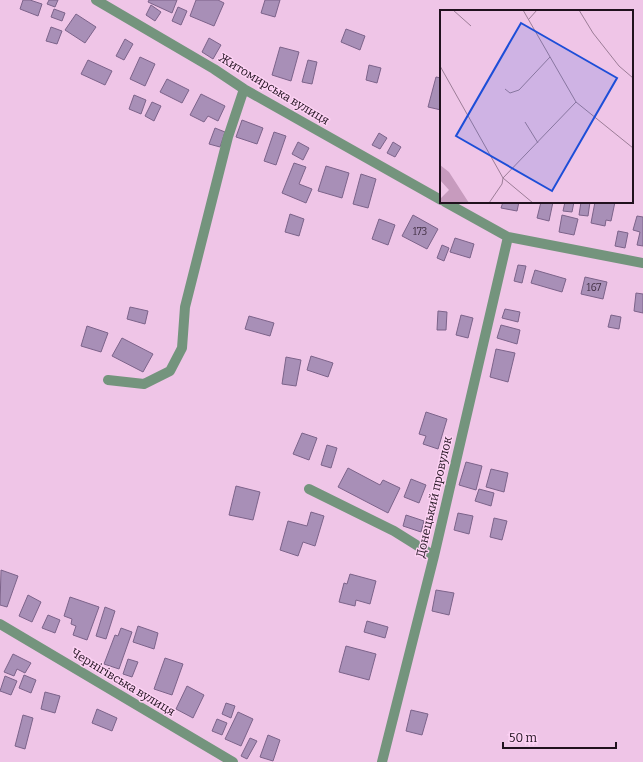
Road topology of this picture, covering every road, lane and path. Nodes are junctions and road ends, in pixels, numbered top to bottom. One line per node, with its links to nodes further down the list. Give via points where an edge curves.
1 (96, 0): 2 (street, Житомирська вулиця, via 214,68)
2 (244, 89): 3 (street, Житомирська вулиця); 7 (street, via 228,137 190,286 185,307 182,348 170,371 144,384)
3 (440, 199)
4 (447, 203): 5 (street)
5 (508, 237): 6 (street); 9 (street, Донецький провулок)
6 (643, 263)
7 (108, 380)
8 (309, 489): 9 (street, via 394,531)
9 (434, 556): 12 (street, Донецький провулок)
10 (0, 624): 11 (street, Чернігівська вулиця)
11 (232, 762)
12 (382, 762)

